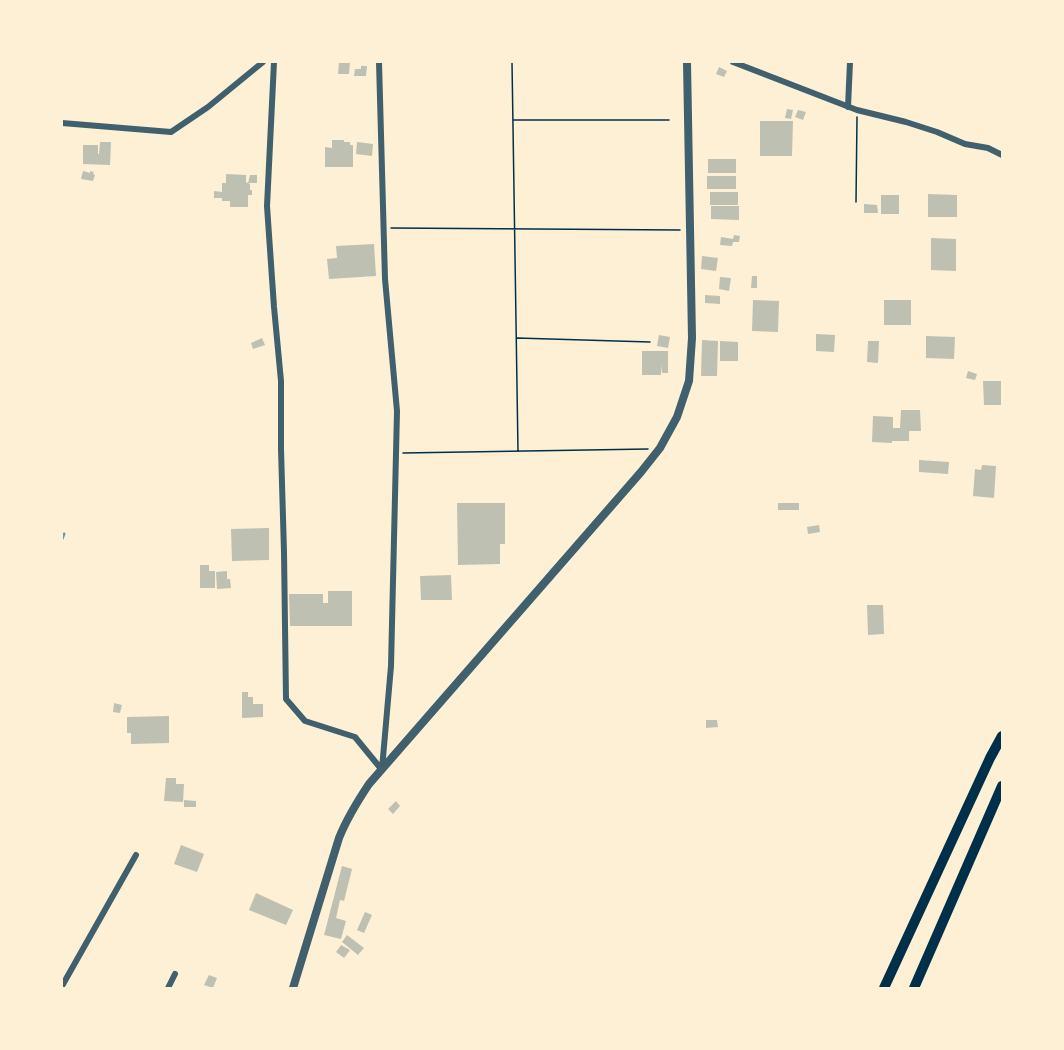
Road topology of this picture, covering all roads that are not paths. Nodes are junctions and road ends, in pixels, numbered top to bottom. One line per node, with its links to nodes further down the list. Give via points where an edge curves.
1 (263, 62): 8 (street, via 171,132)
2 (274, 62): 11 (street, via 267,206 281,381 286,699 305,721 355,737)
3 (379, 62): 11 (street, via 385,279 397,411 391,666)
4 (687, 62): 11 (street, via 692,338 688,381 677,417 660,448)
5 (733, 62): 7 (street)
6 (850, 62): 7 (street)
7 (848, 107): 9 (street)
8 (62, 123)
9 (1002, 155)
10 (1002, 736): 18 (highway)
11 (382, 770): 17 (street, via 346,821)
12 (1002, 786): 19 (highway)
13 (136, 855): 15 (street)
14 (175, 974): 16 (street)
15 (63, 987)
16 (168, 988)
17 (293, 988)
18 (884, 988)
19 (914, 988)

